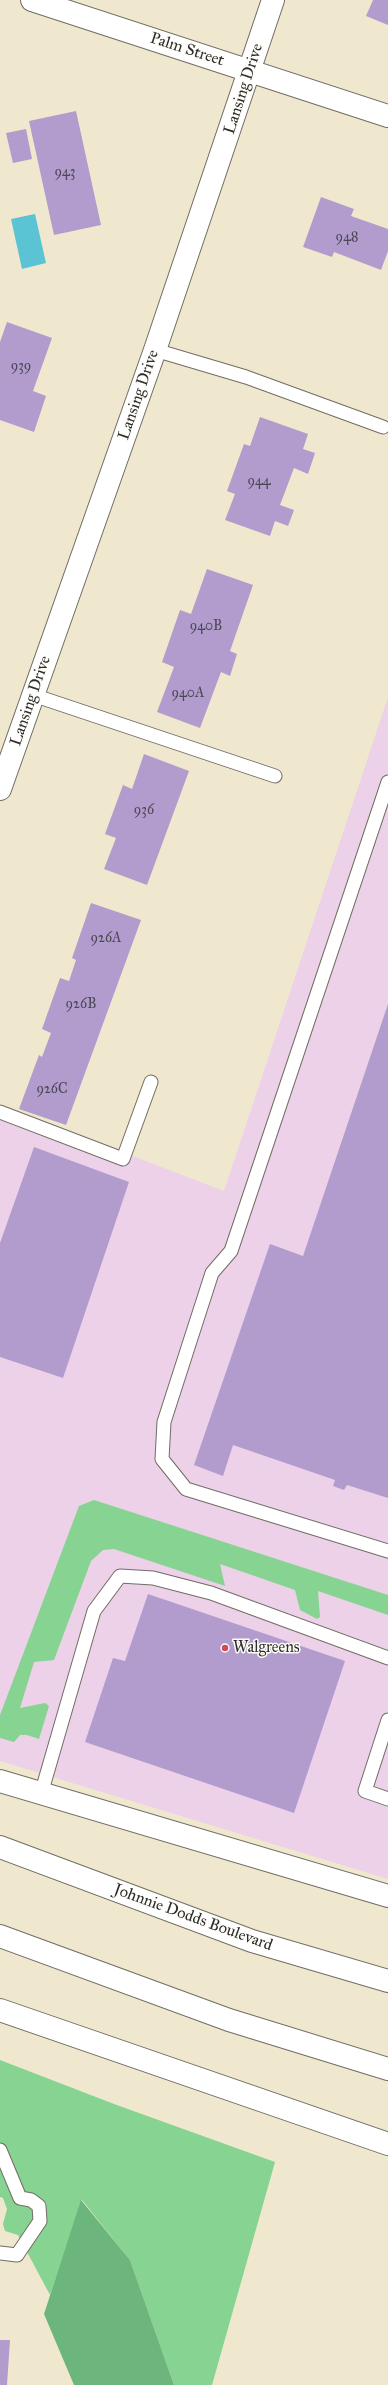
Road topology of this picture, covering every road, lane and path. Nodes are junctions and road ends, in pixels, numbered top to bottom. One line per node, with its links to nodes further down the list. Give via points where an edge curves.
1 (32, 0): 3 (main road, Palm Street)
2 (273, 0): 3 (main road, Lansing Drive)
3 (250, 70): 4 (main road, Palm Street); 5 (main road, Lansing Drive)
4 (388, 116)
5 (155, 350): 6 (lane, via 246,377); 7 (main road, Lansing Drive)
6 (383, 427)
7 (34, 695): 8 (lane); 10 (main road, Lansing Drive)
8 (275, 776)
9 (388, 782): 13 (lane, via 231,1251 212,1273 164,1422 162,1458 186,1489)
10 (0, 789)
11 (151, 1082): 12 (lane, via 123,1159)
12 (0, 1112)
13 (388, 1551)
14 (388, 1658): 17 (lane, via 211,1593 153,1578 120,1576 94,1611)
15 (388, 1720): 18 (lane, via 365,1791)
16 (0, 1781): 17 (main road)
17 (41, 1794): 20 (main road)
18 (388, 1799)
19 (0, 1847): 22 (main road, Johnnie Dodds Boulevard, via 252,1941)
20 (388, 1896)
21 (0, 1936): 24 (main road, via 229,2020)
22 (388, 1981)
23 (0, 2010): 25 (main road)
24 (388, 2069)
25 (388, 2144)
26 (0, 2150): 27 (lane, via 20,2198 31,2200 39,2206 40,2221 17,2255)
27 (0, 2253)

